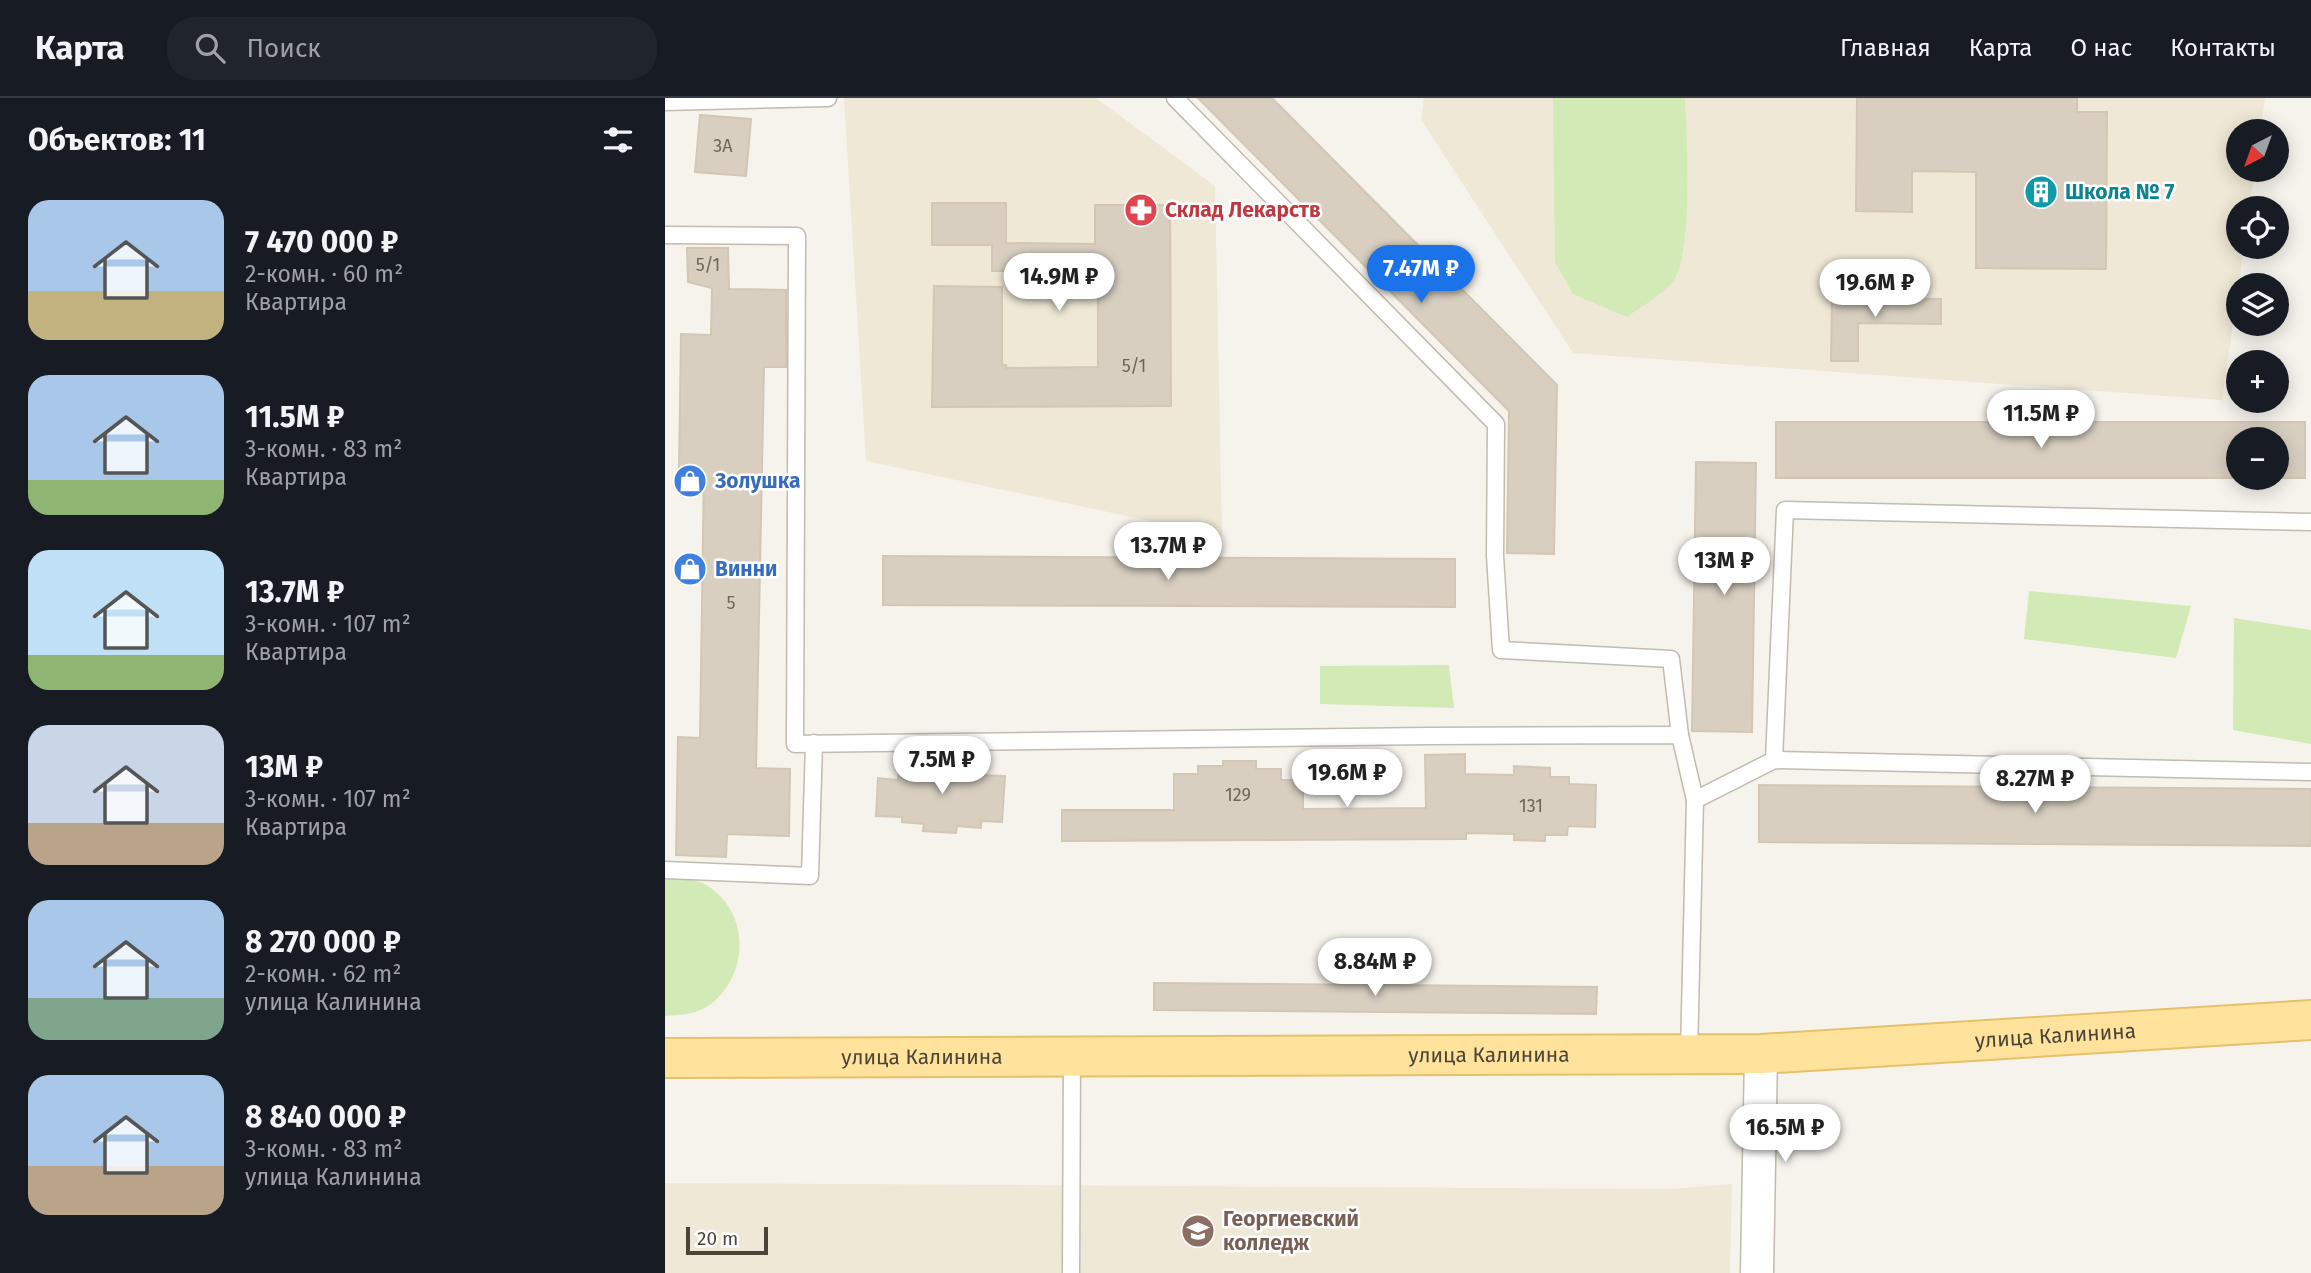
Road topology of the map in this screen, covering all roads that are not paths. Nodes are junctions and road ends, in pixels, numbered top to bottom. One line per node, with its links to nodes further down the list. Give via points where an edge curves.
1 (828, 98): 3 (lane)
2 (1175, 98): 6 (lane, via 1496,424 1495,556 1501,650 1671,659)
3 (665, 102)
4 (665, 235): 7 (lane, via 797,236 795,744)
5 (2311, 522): 8 (lane, via 1785,510)
6 (1680, 735): 7 (lane); 10 (lane)
7 (814, 743): 11 (lane, via 810,876)
8 (1775, 760): 9 (lane); 10 (lane)
9 (2311, 772)
10 (1695, 800): 14 (lane)
11 (665, 870)
12 (2311, 1020): 13 (main road, улица Калинина)
13 (1761, 1054): 14 (main road, улица Калинина); 18 (street)
14 (1689, 1055): 15 (main road, улица Калинина)
15 (1072, 1057): 16 (main road, улица Калинина); 17 (lane)
16 (665, 1058)
17 (1071, 1273)
18 (1757, 1273)

